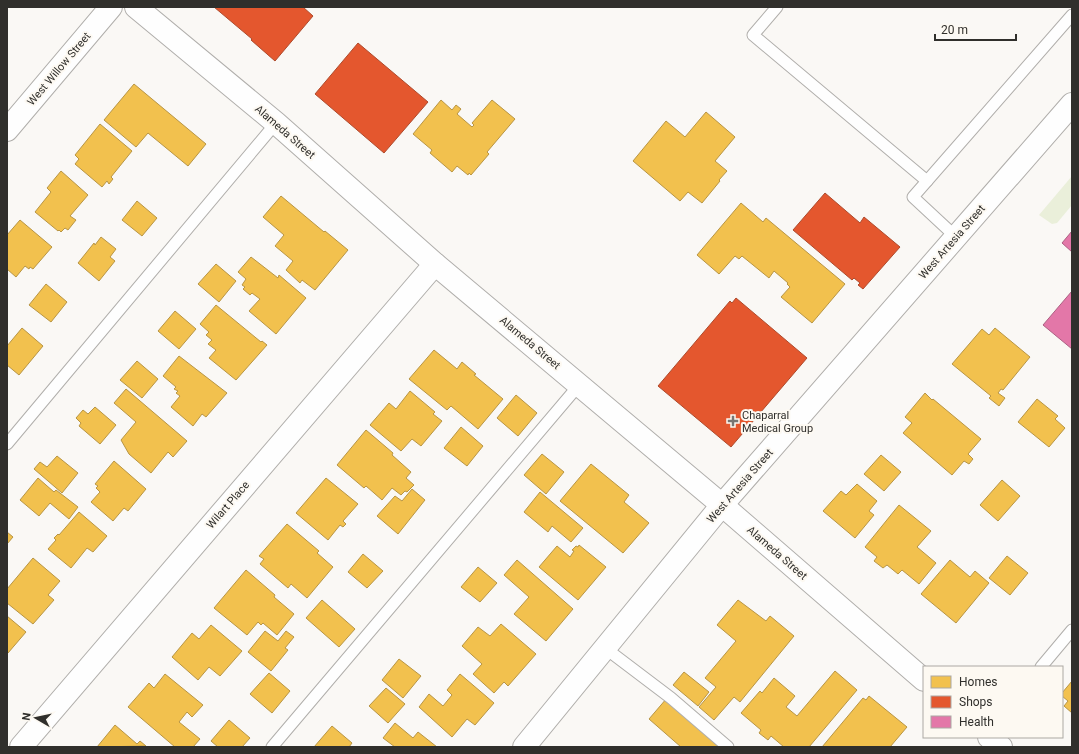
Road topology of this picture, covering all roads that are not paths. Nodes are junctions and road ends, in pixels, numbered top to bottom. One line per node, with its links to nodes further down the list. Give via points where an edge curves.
1 (111, 7): 7 (street, West Willow Street)
2 (136, 7): 6 (street, Alameda Street)
3 (777, 7): 8 (lane, via 753,35)
4 (1072, 15): 8 (lane)
5 (1072, 104): 9 (street, West Artesia Street)
6 (276, 123): 10 (street, Alameda Street); 12 (lane)
7 (7, 130)
8 (927, 181): 9 (lane, via 913,197)
9 (956, 237): 13 (street, West Artesia Street)
10 (435, 264): 11 (street, Alameda Street); 19 (street, Wilart Place)
11 (579, 385): 13 (street, Alameda Street); 20 (lane)
12 (7, 444)
13 (722, 505): 15 (street, West Artesia Street); 17 (street, Alameda Street)
14 (1072, 630): 16 (lane)
15 (605, 648): 21 (street, West Artesia Street); 22 (lane, via 671,698)
16 (1042, 666)
17 (923, 679)
18 (990, 738): 23 (street)
19 (21, 747)
20 (272, 747)
21 (524, 747)
22 (728, 747)
23 (1001, 747)

